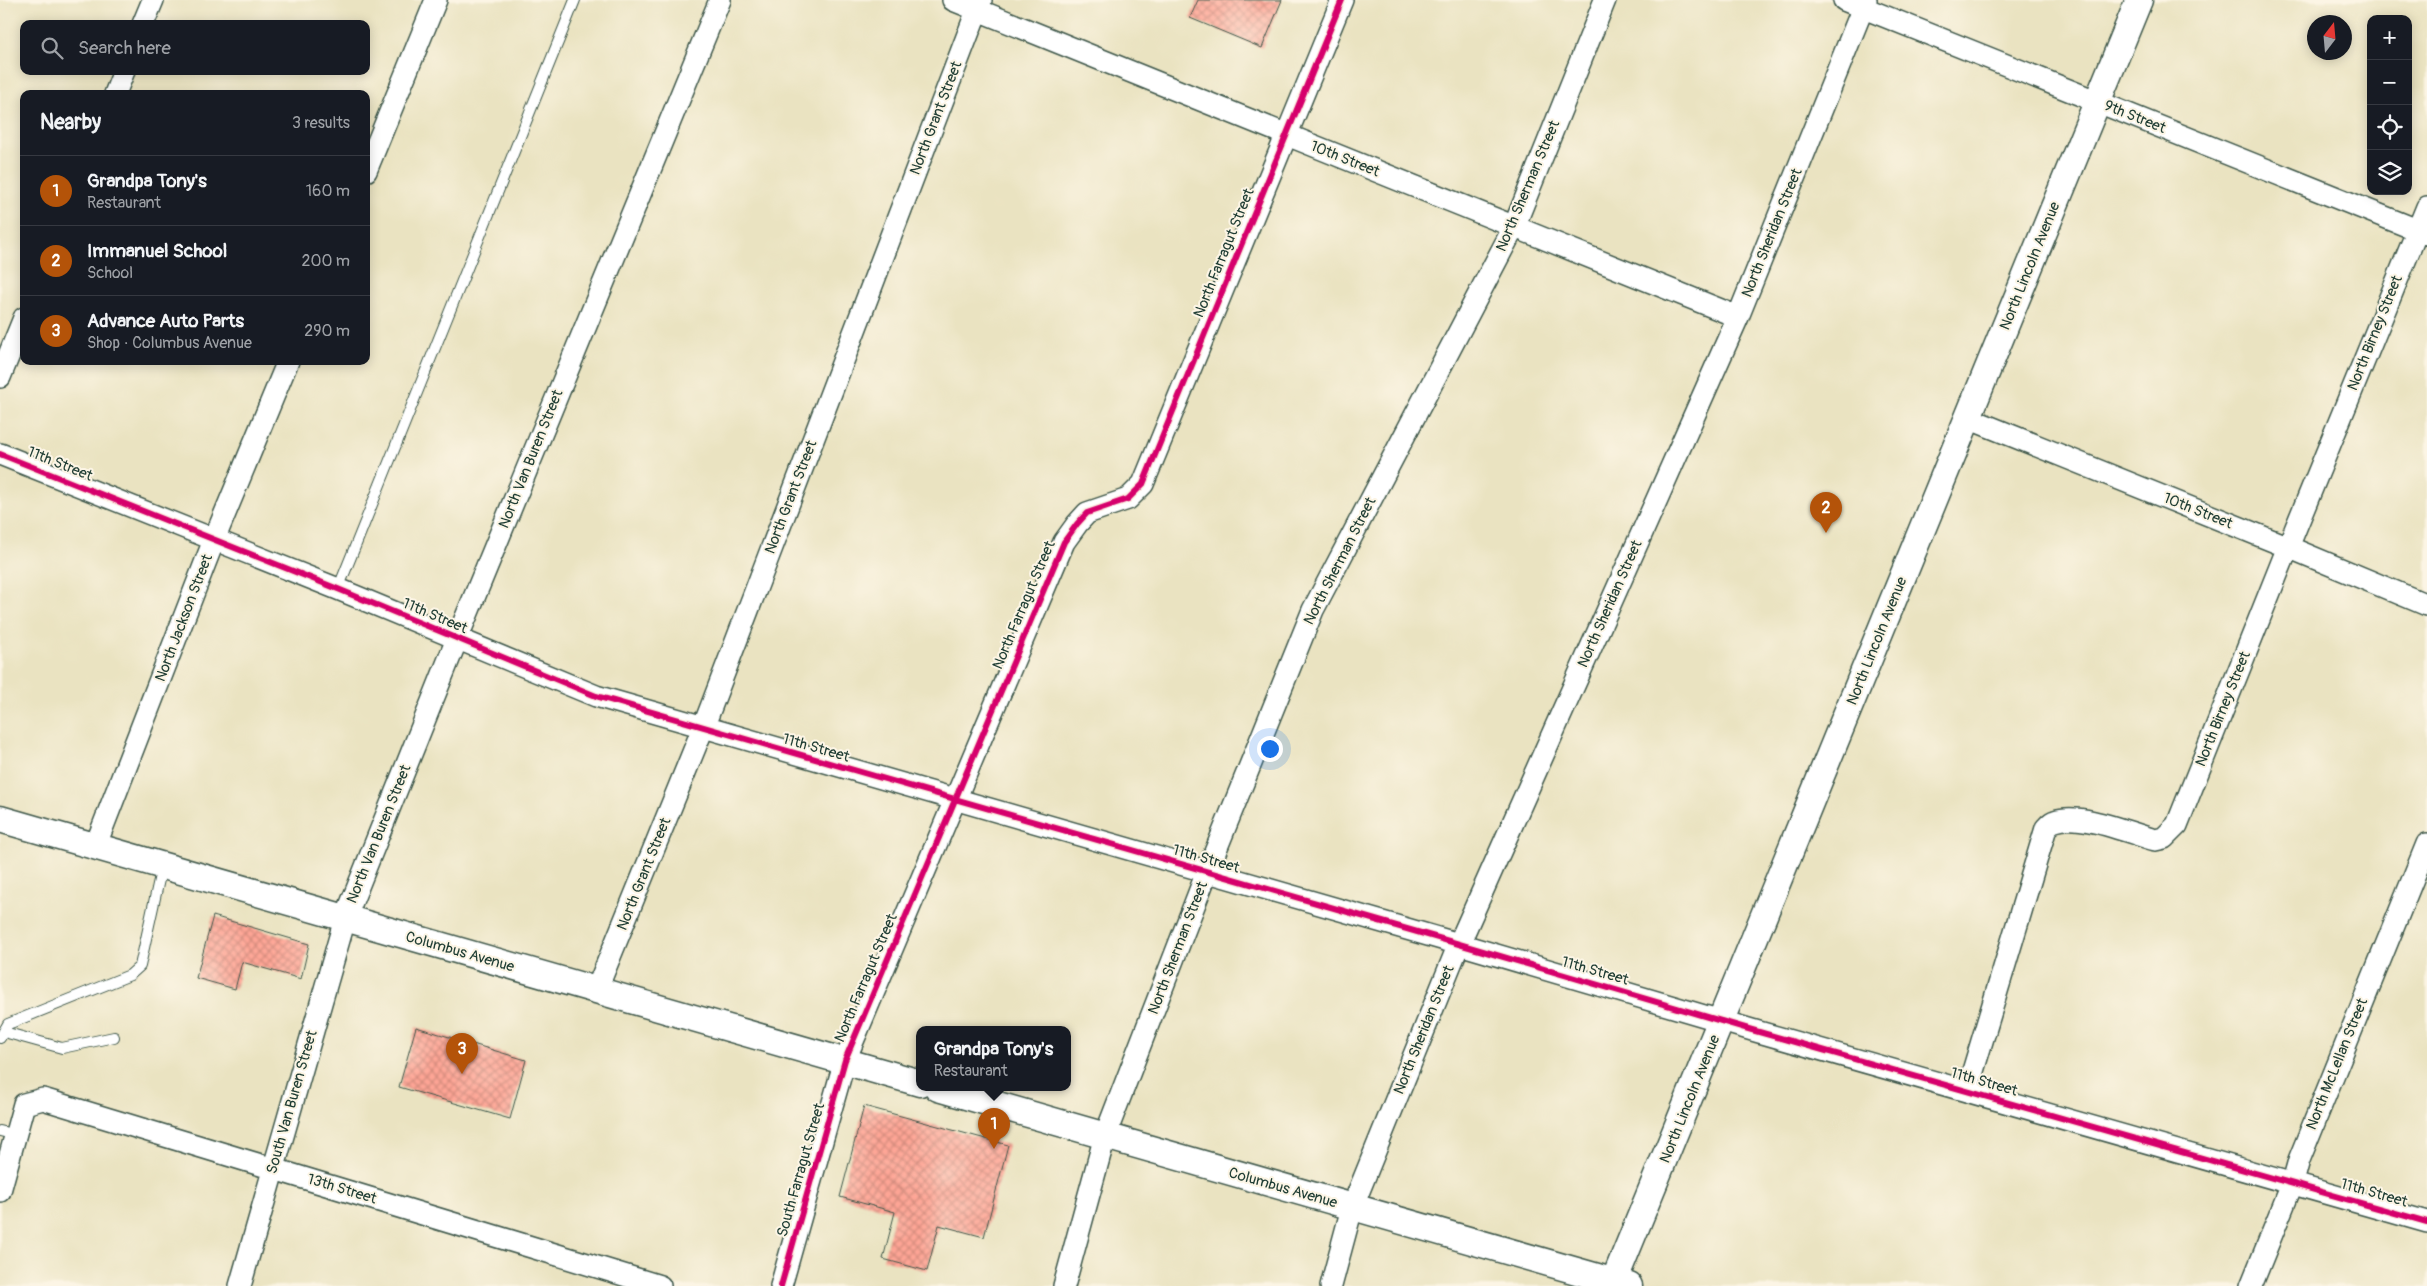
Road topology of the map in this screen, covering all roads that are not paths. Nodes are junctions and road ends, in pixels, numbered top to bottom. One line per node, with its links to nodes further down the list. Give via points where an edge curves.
1 (153, 0): 11 (street)
2 (436, 0): 16 (street)
3 (575, 0): 28 (lane)
4 (720, 0): 30 (street, North Van Buren Street)
5 (953, 0): 10 (street, 10th Street)
6 (1342, 0): 15 (street, North Farragut Street)
7 (1605, 0): 18 (street, North Sherman Street)
8 (2139, 0): 14 (street, North Lincoln Avenue)
9 (1858, 3): 14 (street, 9th Street); 20 (street, North Sheridan Street)
10 (979, 5): 15 (street, 10th Street); 31 (street, North Grant Street)
11 (145, 20)
12 (122, 75): 13 (street)
13 (117, 90)
14 (2097, 102): 19 (street, 9th Street); 24 (street, North Lincoln Avenue)
15 (1287, 134): 18 (street, 10th Street); 32 (street, North Farragut Street, via 1143,484 1128,499 1087,513 1064,542)
16 (370, 161)
17 (2427, 207): 19 (street, North Birney Street)
18 (1514, 227): 20 (street, 10th Street); 37 (street, North Sherman Street, via 1313,610)
19 (2422, 232): 27 (street, North Birney Street)
20 (1738, 317): 39 (street, North Sheridan Street)
21 (20, 328): 23 (street)
22 (286, 365): 26 (street, North Jackson Street)
23 (0, 377)
24 (1968, 418): 27 (street, 10th Street); 41 (street, North Lincoln Avenue)
25 (0, 454): 26 (street, 11th Street)
26 (214, 540): 28 (street, 11th Street); 35 (street, North Jackson Street)
27 (2288, 546): 29 (street, 10th Street); 47 (street, North Birney Street, via 2177,826 2164,838 2155,840 2066,819 2053,821 2046,828)
28 (338, 589): 30 (street, 11th Street)
29 (2427, 605)
30 (457, 639): 31 (street, 11th Street, via 596,696); 38 (street, North Van Buren Street)
31 (703, 728): 32 (street, 11th Street); 40 (street, North Grant Street)
32 (954, 800): 37 (street, 11th Street); 44 (street, North Farragut Street)
33 (0, 820): 35 (street, Columbus Avenue)
34 (2427, 844): 51 (street, North McLellan Street, via 2298,1160)
35 (95, 847): 36 (street, Columbus Avenue)
36 (162, 866): 38 (street, Columbus Avenue); 42 (lane, via 140,966 130,975 8,1024)
37 (1208, 872): 39 (street, 11th Street); 49 (street, North Sherman Street)
38 (345, 919): 40 (street, Columbus Avenue); 50 (street, South Van Buren Street)
39 (1459, 944): 41 (street, 11th Street); 53 (street, North Sheridan Street)
40 (596, 991): 44 (street, Columbus Avenue)
41 (1722, 1021): 47 (street, 11th Street); 55 (street, North Lincoln Avenue)
42 (2, 1035): 43 (lane, via 62,1048)
43 (114, 1037)
44 (845, 1060): 45 (street, Columbus Avenue); 58 (street, South Farragut Street)
45 (916, 1081)
46 (948, 1091): 49 (street, Columbus Avenue)
47 (1967, 1091): 51 (street, 11th Street)
48 (8, 1133): 50 (street, 13th Street, via 24,1104 43,1099); 52 (street)
49 (1105, 1136): 53 (street, Columbus Avenue); 59 (street, North Sherman Street)
50 (273, 1167): 56 (street, South Van Buren Street); 57 (street, 13th Street)
51 (2293, 1182): 54 (street, 11th Street); 61 (street, North McLellan Street)
52 (0, 1192)
53 (1352, 1208): 55 (street, Columbus Avenue); 60 (street, North Sheridan Street)
54 (2427, 1222)
55 (1618, 1285)
56 (240, 1286)
57 (660, 1286)
58 (781, 1286)
59 (1064, 1286)
60 (1331, 1286)
61 (2251, 1286)

